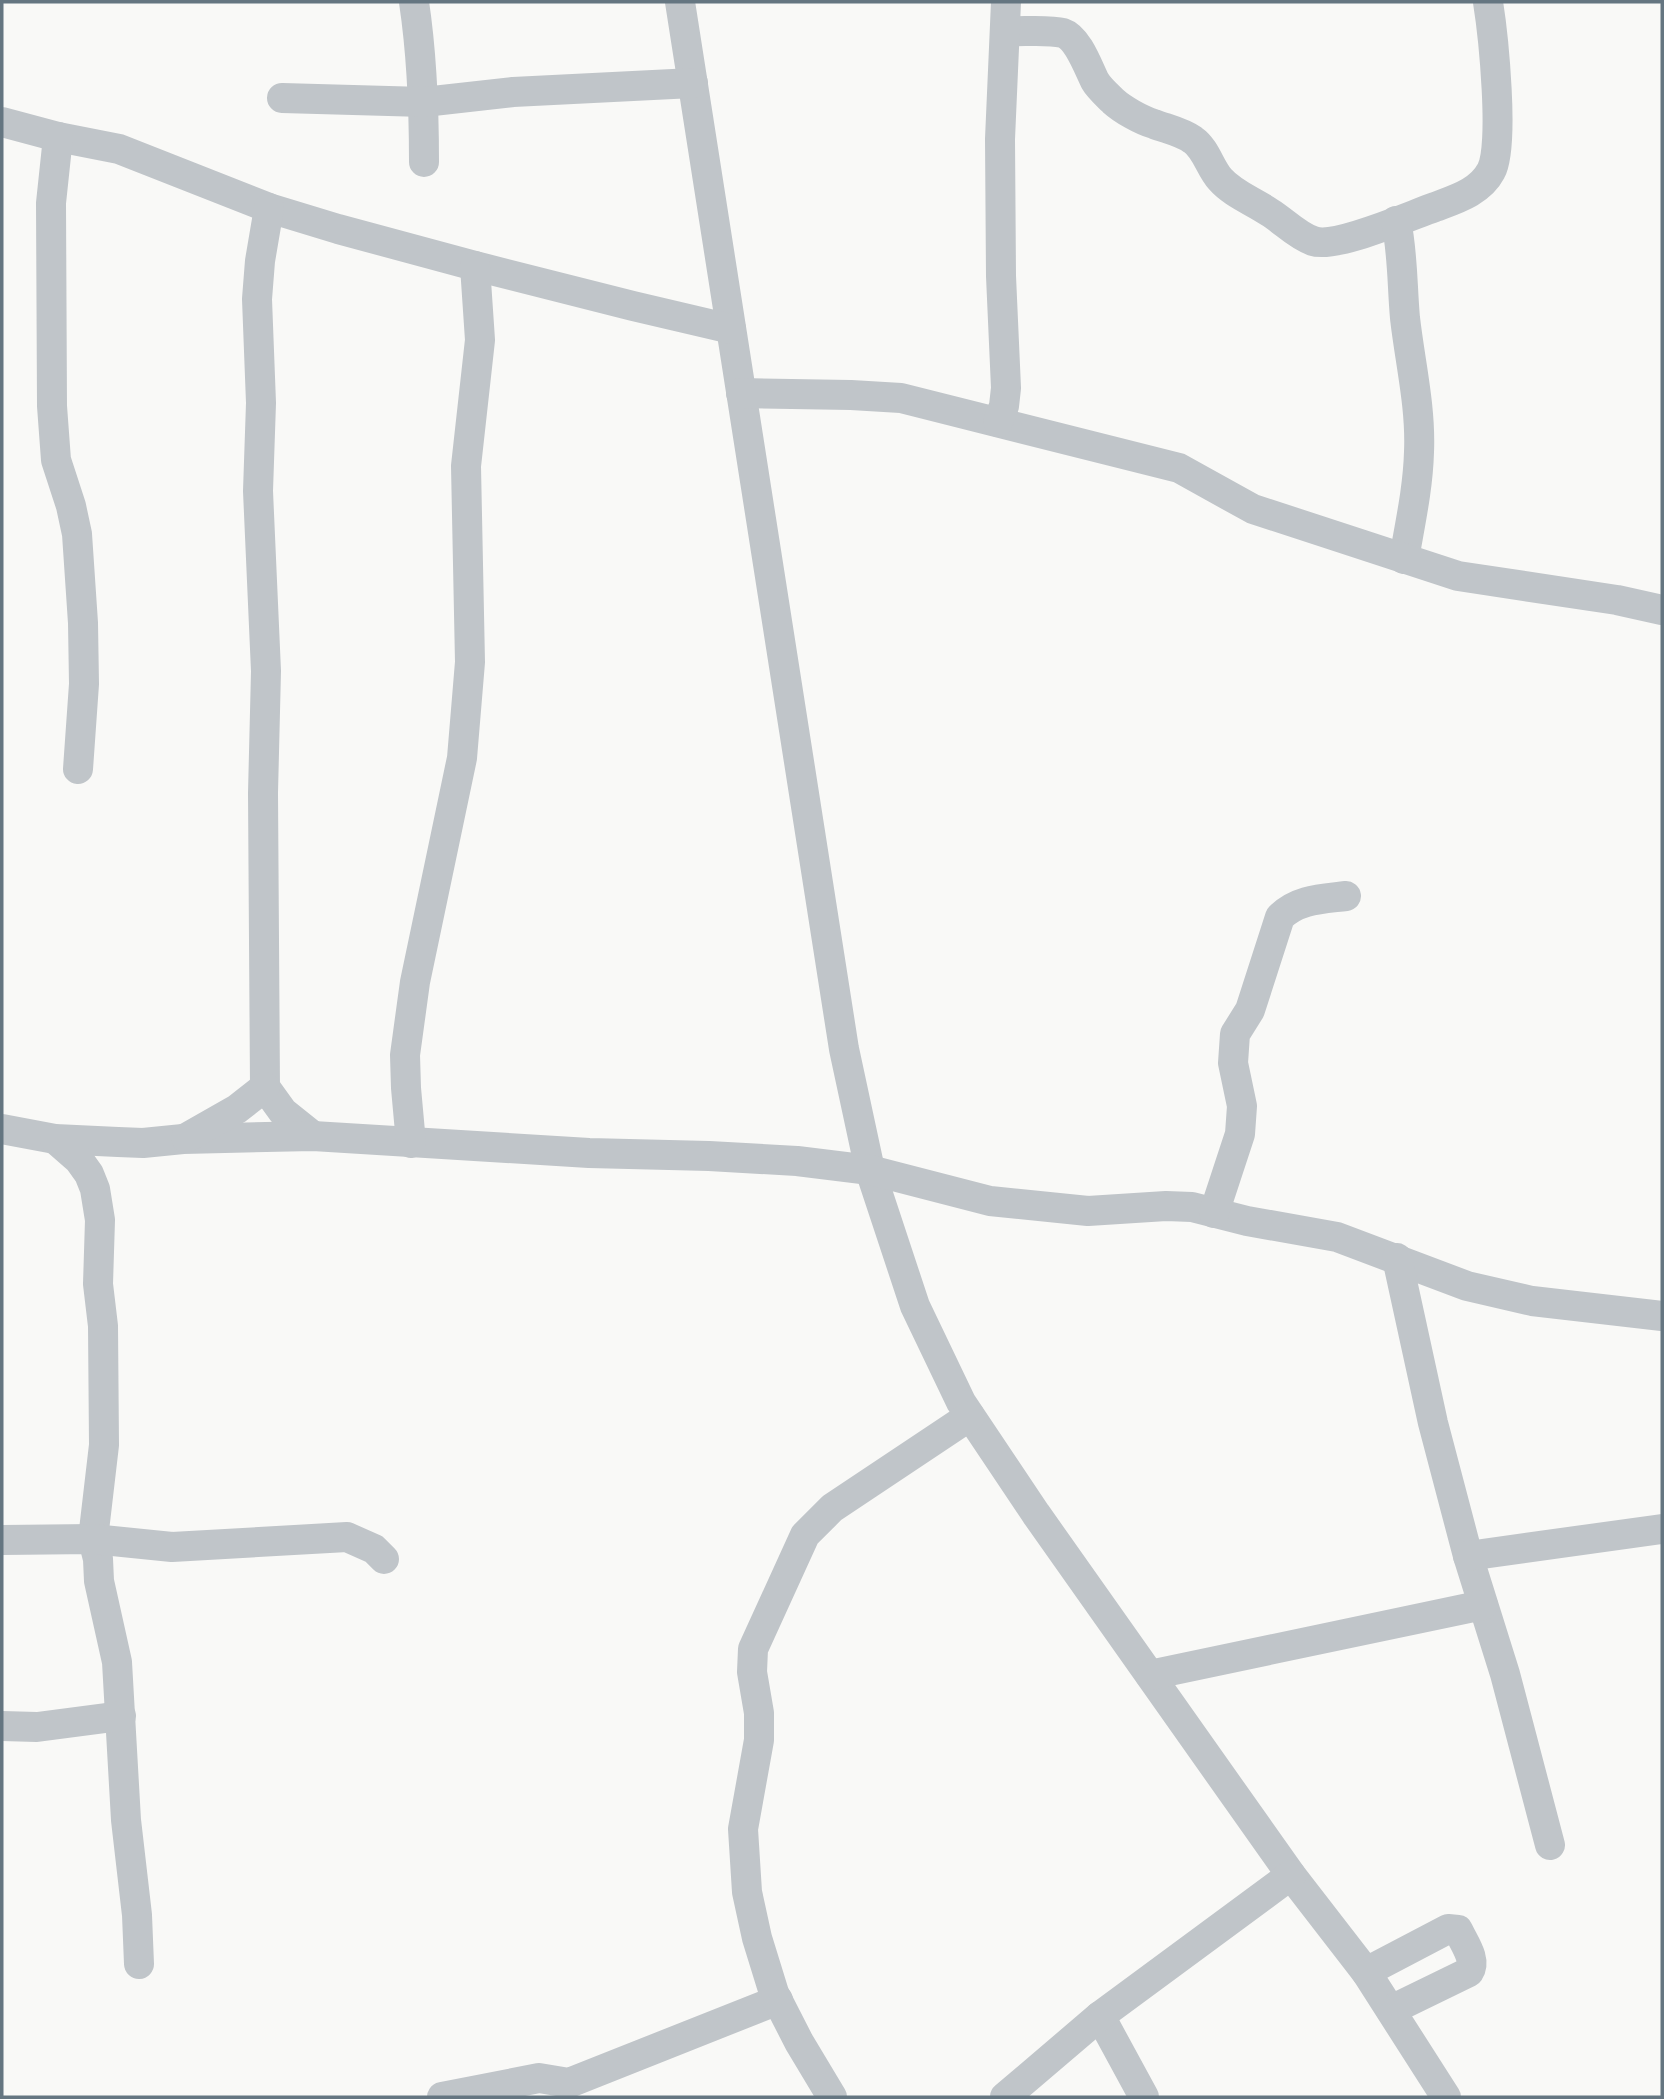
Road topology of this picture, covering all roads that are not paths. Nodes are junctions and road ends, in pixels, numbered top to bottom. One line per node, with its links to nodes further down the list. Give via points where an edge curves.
1 (414, 2): 8 (street)
2 (680, 2): 6 (street)
3 (1006, 2): 5 (street)
4 (1488, 2): 13 (street, via 1497,118 1493,169 1471,193)
5 (1005, 31): 13 (street, via 1070,36 1096,83 1115,103 1195,141 1220,180 1300,235 1315,242 1331,242); 17 (street, via 1000,153 1006,388)
6 (693, 83): 8 (street, via 513,92); 15 (street)
7 (282, 98): 8 (street)
8 (424, 102): 11 (street)
9 (2, 122): 10 (street)
10 (58, 137): 12 (street, via 119,149); 20 (street, via 51,203 52,406 56,460 77,534 83,610)
11 (424, 162)
12 (269, 208): 14 (street); 22 (street, via 257,299 258,491 266,671)
13 (1396, 221): 18 (street, via 1419,451)
14 (475, 266): 15 (street); 28 (street, via 480,340 466,466 470,662 463,758 415,982 405,1055)
15 (731, 329): 16 (street)
16 (741, 393): 17 (street, via 901,398); 29 (street, via 844,1049)
17 (998, 422): 18 (street, via 1179,468 1254,509)
18 (1404, 559): 19 (street, via 1458,576)
19 (1662, 610)
20 (78, 769)
21 (1346, 896): 31 (street, via 1307,901 1280,917 1250,1010 1235,1034 1240,1134)
22 (265, 1087): 24 (street, via 283,1112); 26 (street)
23 (2, 1129): 25 (street)
24 (313, 1136): 26 (street); 28 (street)
25 (55, 1139): 27 (street); 30 (street, via 79,1160)
26 (183, 1139): 27 (street)
27 (118, 1142): 30 (street)
28 (411, 1143): 29 (street, via 734,1157)
29 (870, 1170): 31 (street, via 990,1201 1088,1211 1192,1207); 34 (street, via 915,1306)
30 (95, 1189): 36 (street, via 100,1220 104,1445)
31 (1214, 1213): 32 (street, via 1337,1237)
32 (1396, 1258): 33 (street, via 1466,1286 1532,1301); 38 (street)
33 (1662, 1316)
34 (970, 1416): 41 (street); 48 (street, via 832,1508 806,1535 753,1648 759,1740 743,1829 747,1892)
35 (1662, 1530): 38 (street)
36 (93, 1539): 37 (street); 39 (street, via 173,1547 347,1537); 42 (street, via 117,1662)
37 (2, 1540)
38 (1468, 1556): 40 (street)
39 (384, 1559)
40 (1483, 1605): 41 (street); 44 (street)
41 (1150, 1675): 45 (street)
42 (121, 1716): 43 (street, via 37,1727); 46 (street)
43 (2, 1726)
44 (1550, 1846)
45 (1291, 1875): 47 (street); 50 (street)
46 (139, 1964)
47 (1366, 1972): 49 (street); 49 (street, via 1448,1929 1458,1930 1472,1961 1469,1972)
48 (778, 2000): 51 (street, via 569,2083 539,2078); 52 (street)
49 (1391, 2010): 55 (street)
50 (1100, 2016): 53 (street); 54 (street)
51 (442, 2097)
52 (832, 2097)
53 (1005, 2097)
54 (1144, 2097)
55 (1446, 2097)

